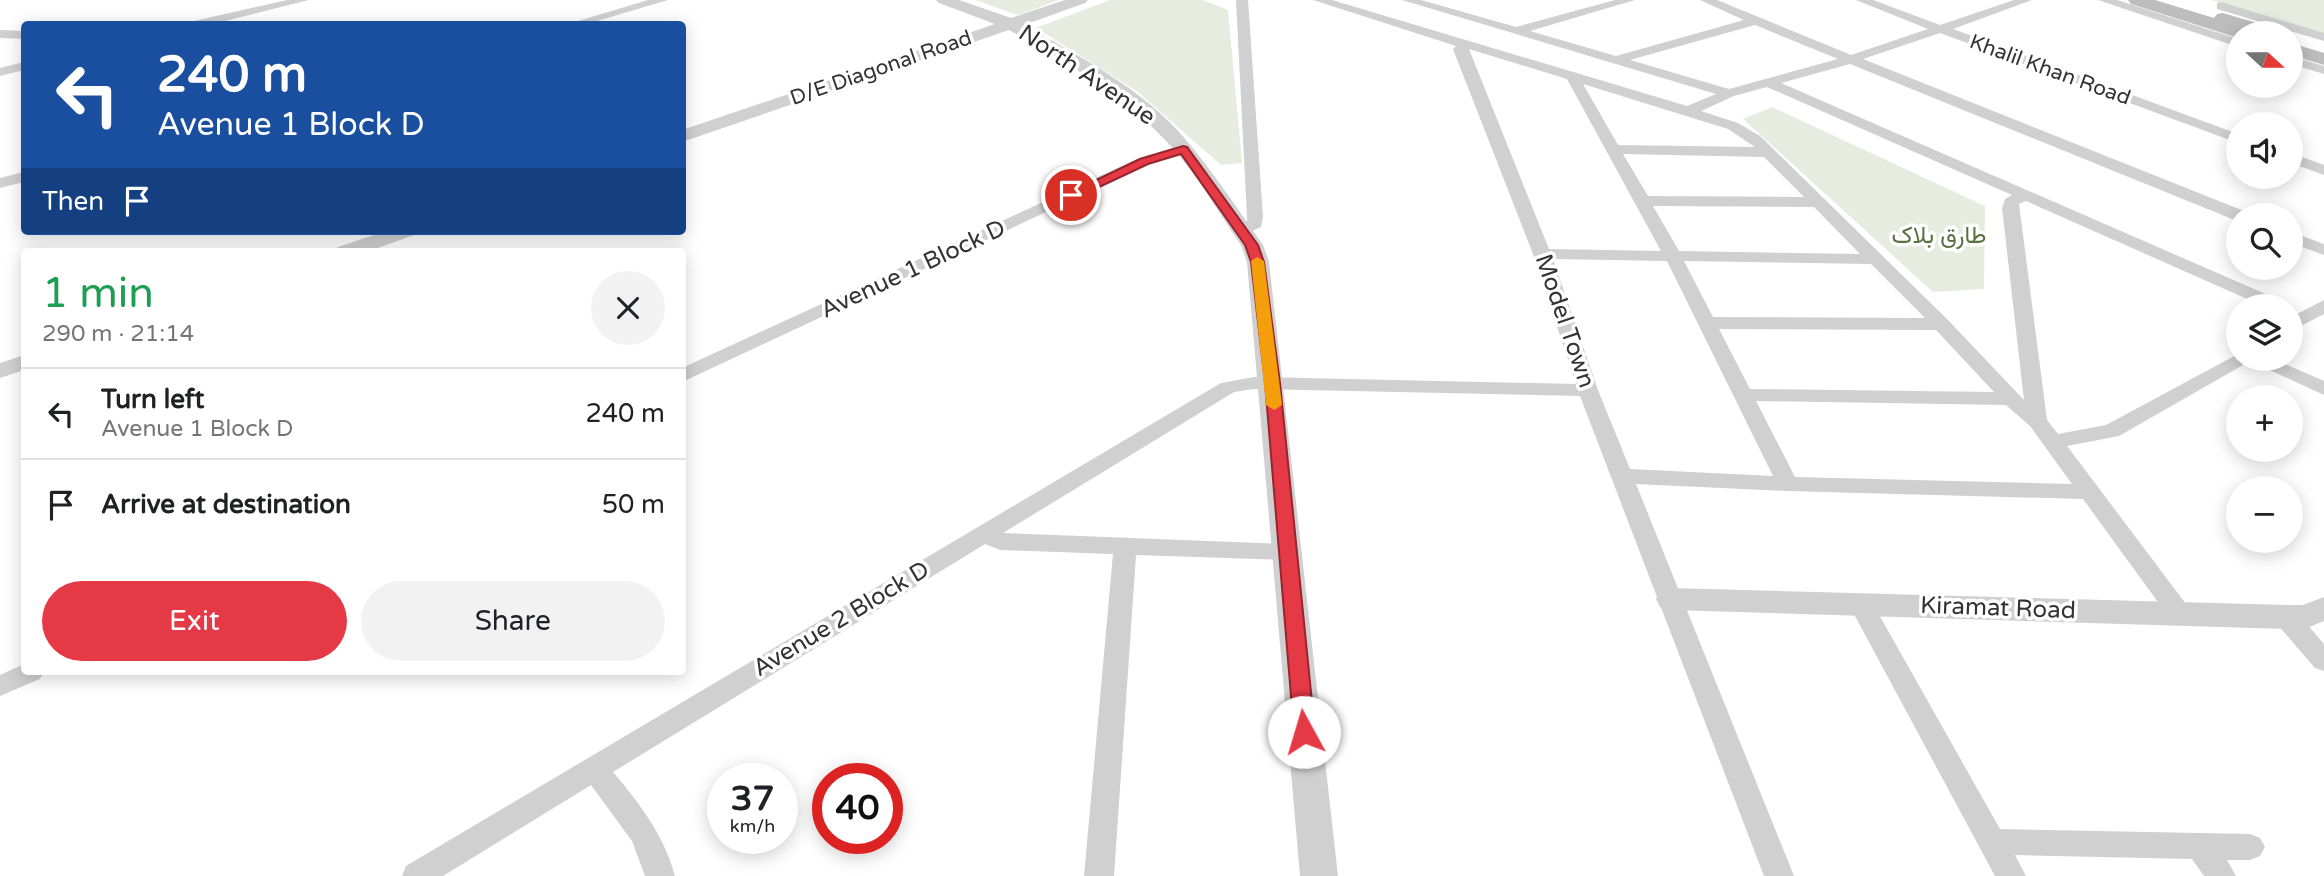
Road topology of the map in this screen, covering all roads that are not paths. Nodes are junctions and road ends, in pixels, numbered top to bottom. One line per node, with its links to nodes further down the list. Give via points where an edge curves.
1 (303, 0): 18 (street)
2 (662, 0): 19 (street)
3 (944, 0): 22 (street, North Avenue)
4 (1080, 0): 22 (street, D/E Diagonal Road)
5 (1242, 0): 58 (street, via 1255,217 1255,223)
6 (1319, 0): 31 (street)
7 (1408, 0): 16 (street)
8 (1447, 0): 16 (street)
9 (1629, 0): 25 (street)
10 (1706, 0): 20 (street)
11 (1862, 0): 23 (street, Khalil Khan Road)
12 (2026, 0): 23 (street)
13 (2104, 0): 29 (street)
14 (2137, 0): 24 (main road)
15 (2166, 0): 21 (main road)
16 (1426, 5): 25 (street)
17 (2221, 6): 28 (street)
18 (212, 21)
19 (584, 21)
20 (1756, 21): 34 (street); 36 (street)
21 (2233, 21)
22 (1012, 24): 45 (street, D/E Diagonal Road); 48 (street, North Avenue, via 1119,91 1169,131)
23 (1936, 28): 34 (street); 46 (street, Khalil Khan Road)
24 (2226, 28)
25 (1516, 31): 36 (street)
26 (0, 34): 27 (street)
27 (21, 35)
28 (2324, 37)
29 (2226, 39)
30 (2303, 43): 32 (main road)
31 (1466, 45): 41 (street); 63 (street, Model Town, via 1460,49)
32 (2324, 50)
33 (2303, 53): 35 (main road)
34 (1851, 59): 42 (street); 57 (street)
35 (2324, 59)
36 (1614, 61): 43 (street)
37 (2303, 64): 39 (street)
38 (21, 67): 40 (street)
39 (2324, 71)
40 (0, 72)
41 (1572, 76): 44 (street); 47 (street)
42 (1768, 82): 43 (street); 54 (street)
43 (1729, 93): 44 (street)
44 (1688, 111): 49 (street, via 1744,132)
45 (686, 135)
46 (2226, 135)
47 (1612, 149): 49 (street); 55 (street)
48 (1183, 150): 58 (street, North Avenue); 75 (street, Avenue 1 Block D, via 1144,161)
49 (1766, 152): 56 (street)
50 (2303, 162): 51 (street)
51 (2324, 170)
52 (21, 178): 53 (street)
53 (0, 183)
54 (2023, 196): 66 (street); 81 (street, via 2011,202 2010,208)
55 (1640, 201): 56 (street); 64 (street)
56 (1816, 202): 65 (street)
57 (2226, 210)
58 (1243, 230): 76 (street, North Avenue, via 1258,262)
59 (395, 235): 61 (street)
60 (2303, 242): 62 (street)
61 (358, 248)
62 (2324, 250)
63 (1542, 254): 64 (street); 78 (street, Model Town)
64 (1672, 254): 65 (street); 69 (street)
65 (1876, 259): 70 (street)
66 (2250, 294)
67 (2324, 306): 68 (street)
68 (2303, 315)
69 (1708, 323): 70 (street); 79 (street)
70 (1941, 324): 80 (street)
71 (21, 363): 73 (street)
72 (2226, 367): 82 (street, via 2112,431)
73 (0, 371)
74 (2284, 371): 77 (street)
75 (686, 374)
76 (1272, 383): 78 (street, Avenue 2 Block D); 86 (street, Avenue 2 Block D, via 1228,387); 88 (street, North Avenue)
77 (2324, 389)
78 (1588, 390): 83 (street, Model Town)
79 (1744, 395): 80 (street); 84 (street)
80 (2011, 399): 81 (street)
81 (2037, 421): 82 (street)
82 (2051, 442): 85 (street)
83 (1622, 476): 84 (street); 89 (street, Model Town)
84 (1788, 484): 85 (street)
85 (2087, 492): 92 (street)
86 (983, 533): 87 (street, via 1000,542); 97 (street, Avenue 2 Block D)
87 (1125, 547): 88 (street); 103 (street)
88 (1286, 552): 104 (street, North Avenue)
89 (1671, 599): 90 (street, Kiramat Road); 105 (street, Model Town)
90 (1860, 603): 92 (street, Kiramat Road); 98 (street)
91 (2324, 608): 93 (street, Kiramat Road)
92 (2180, 614): 93 (street, Kiramat Road)
93 (2286, 617): 94 (street)
94 (2324, 661)
95 (24, 675): 96 (street)
96 (0, 686)
97 (594, 768): 101 (street, Avenue 2 Block D); 102 (street, via 649,842)
98 (1992, 842): 99 (street); 106 (street)
99 (2200, 846): 100 (street); 107 (street)
100 (2250, 847)
101 (417, 876)
102 (660, 876)
103 (1099, 876)
104 (1319, 876)
105 (1779, 876)
106 (2011, 876)
107 (2221, 876)

